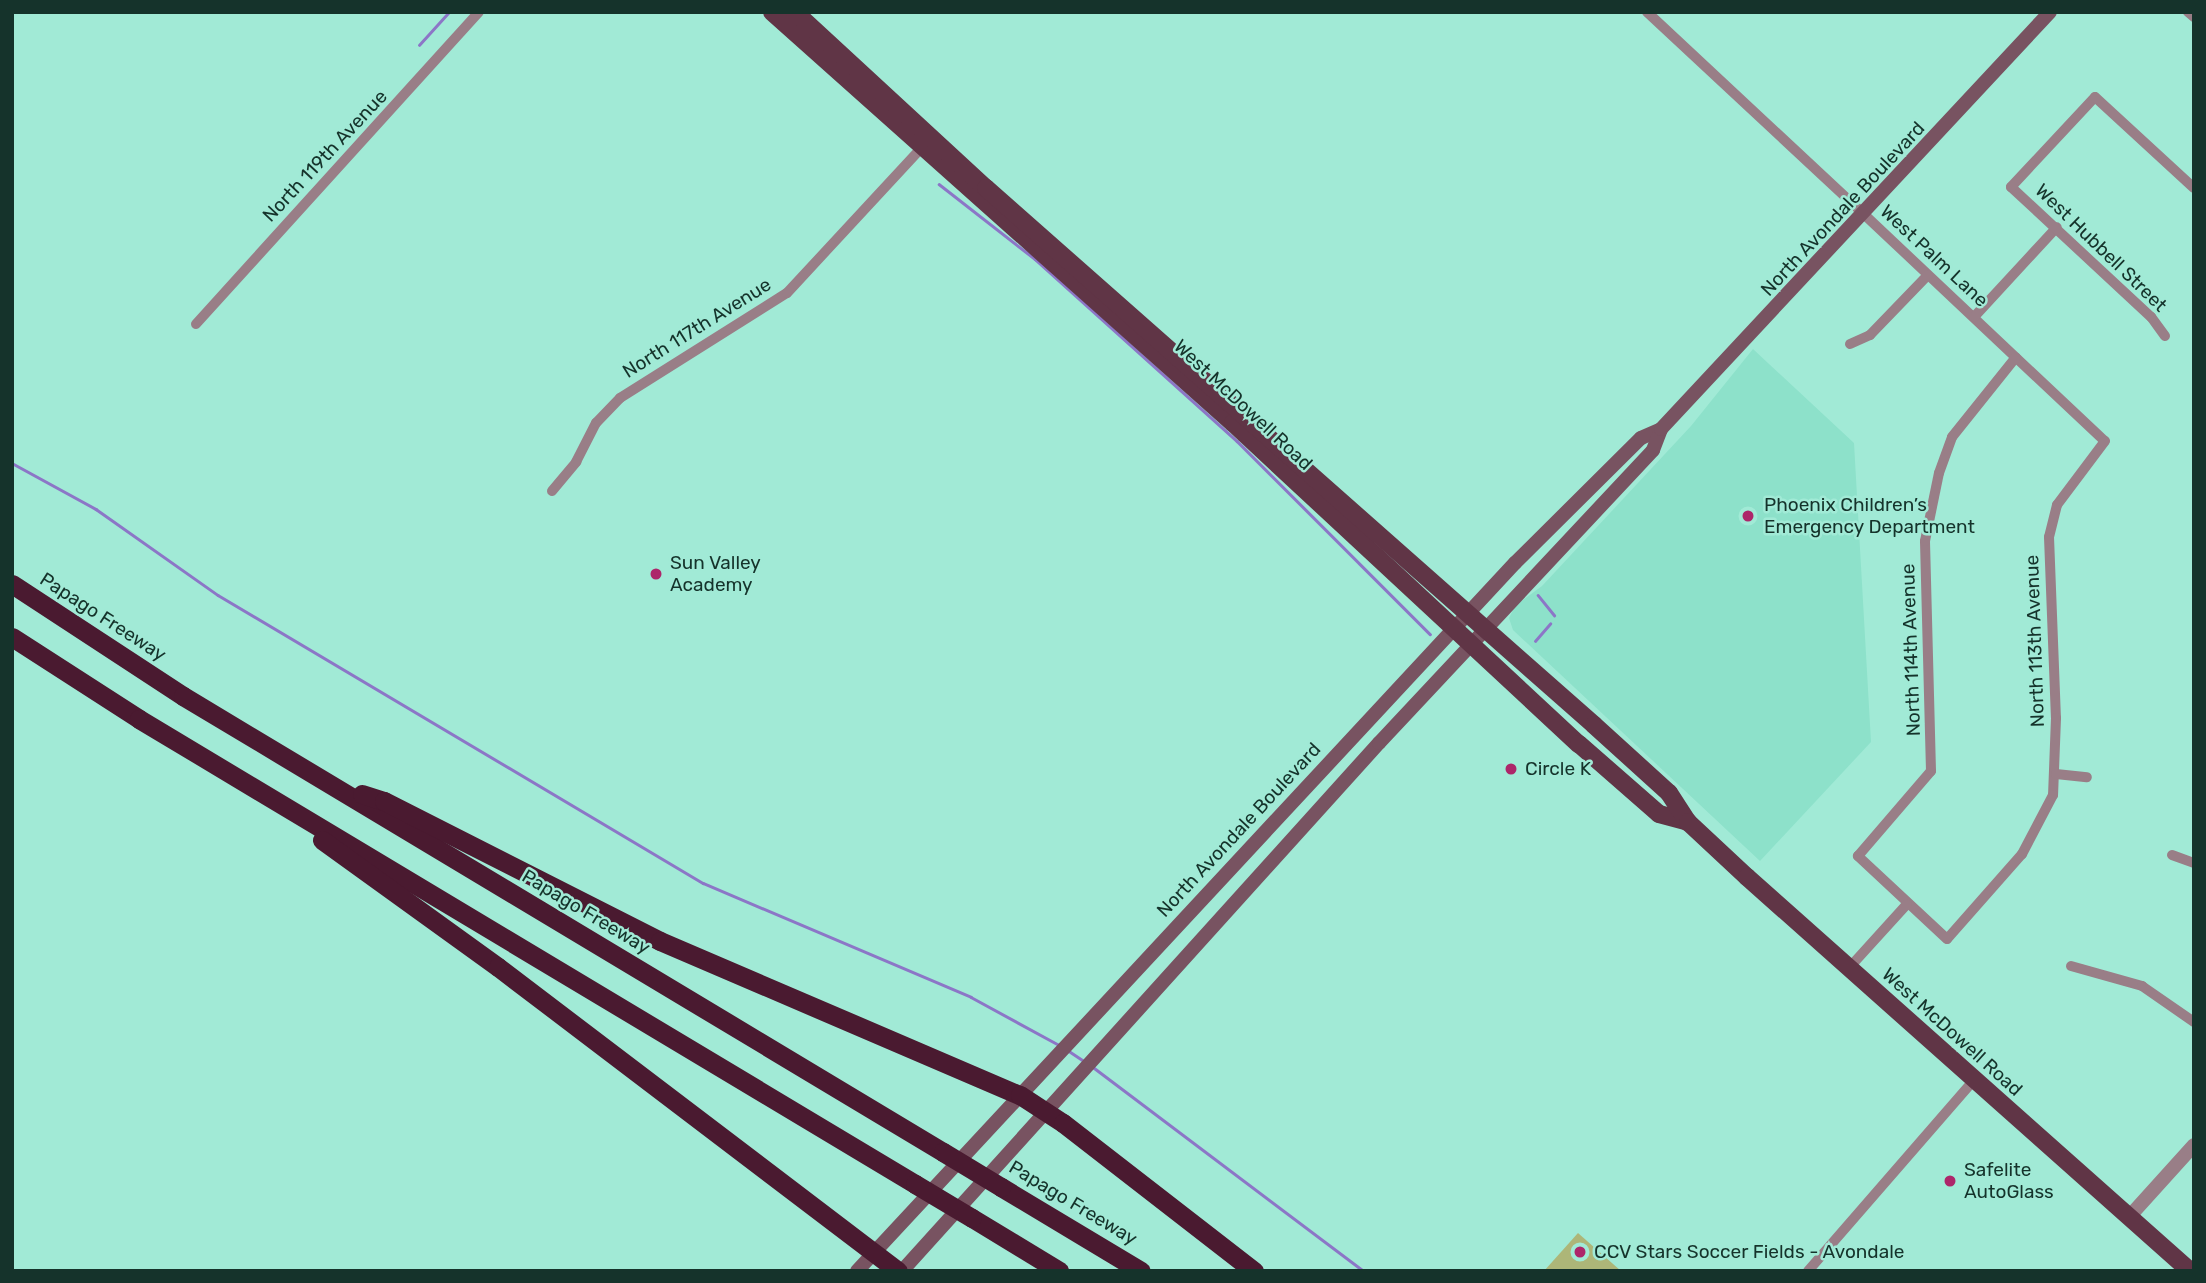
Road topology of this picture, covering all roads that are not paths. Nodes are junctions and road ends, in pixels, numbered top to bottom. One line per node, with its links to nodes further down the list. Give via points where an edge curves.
1 (479, 12): 14 (street, North 119th Avenue)
2 (772, 12): 8 (main road, West McDowell Road)
3 (795, 12): 8 (main road, West McDowell Road)
4 (1647, 12): 10 (street, West Palm Lane)
5 (2050, 12): 10 (main road, North Avondale Boulevard)
6 (2188, 12): 7 (street)
7 (2194, 17)
8 (926, 143): 20 (street, North 117th Avenue, via 786,293 620,398 596,424 576,463); 22 (main road, West McDowell Road); 24 (main road, West McDowell Road)
9 (2194, 188): 11 (street, West Hubbell Street, via 2095,97 2011,187)
10 (1865, 215): 12 (street, West Palm Lane); 18 (main road, North Avondale Boulevard)
11 (2057, 227): 13 (street); 15 (street, West Hubbell Street)
12 (1928, 275): 13 (street, West Palm Lane); 16 (street, via 1870,335)
13 (1974, 317): 17 (street, West Palm Lane)
14 (196, 324)
15 (2165, 336)
16 (1850, 344)
17 (2016, 357): 19 (street, West Palm Lane); 36 (street, North 114th Avenue, via 1952,437 1939,473 1925,541 1931,771 1858,856)
18 (1661, 429): 22 (main road, North Avondale Boulevard, via 1641,438); 23 (main road, North Avondale Boulevard, via 1653,450)
19 (2105, 441): 27 (street, North 113th Avenue, via 2057,505 2049,537)
20 (552, 491)
21 (12, 584): 29 (highway, Papago Freeway)
22 (1468, 613): 23 (main road, West McDowell Road); 24 (main road, North Avondale Boulevard)
23 (1486, 629): 26 (main road, North Avondale Boulevard); 31 (main road, West McDowell Road, via 1669,793)
24 (1453, 630): 26 (main road, West McDowell Road); 32 (main road, North Avondale Boulevard)
25 (12, 637): 30 (highway)
26 (1470, 645): 31 (main road, West McDowell Road, via 1659,814); 33 (main road, North Avondale Boulevard)
27 (2056, 774): 28 (street); 36 (street, North 113th Avenue, via 2042,820 2022,855 1947,939)
28 (2087, 777)
29 (332, 786): 41 (highway, via 384,801 660,941); 49 (highway, Papago Freeway, bridge)
30 (276, 801): 45 (highway, via 355,868 498,967); 48 (highway, bridge)
31 (1688, 822): 38 (main road, West McDowell Road)
32 (1268, 830): 33 (main road); 41 (main road, North Avondale Boulevard)
33 (1286, 848): 42 (main road, North Avondale Boulevard)
34 (2172, 855): 35 (street)
35 (2194, 863)
36 (1907, 904): 38 (street)
37 (2071, 966): 39 (street, via 2142,986)
38 (1849, 968): 40 (main road, West McDowell Road)
39 (2194, 1022)
40 (1975, 1080): 44 (main road, West McDowell Road); 51 (street)
41 (1020, 1095): 42 (highway); 45 (main road, North Avondale Boulevard)
42 (1048, 1114): 47 (main road, North Avondale Boulevard); 50 (highway)
43 (2194, 1145): 44 (street)
44 (2129, 1217): 52 (main road, West McDowell Road)
45 (873, 1254): 46 (main road, North Avondale Boulevard); 47 (highway)
46 (857, 1271)
47 (900, 1271)
48 (1059, 1271)
49 (1141, 1271)
50 (1254, 1271)
51 (1808, 1271)
52 (2190, 1271)

